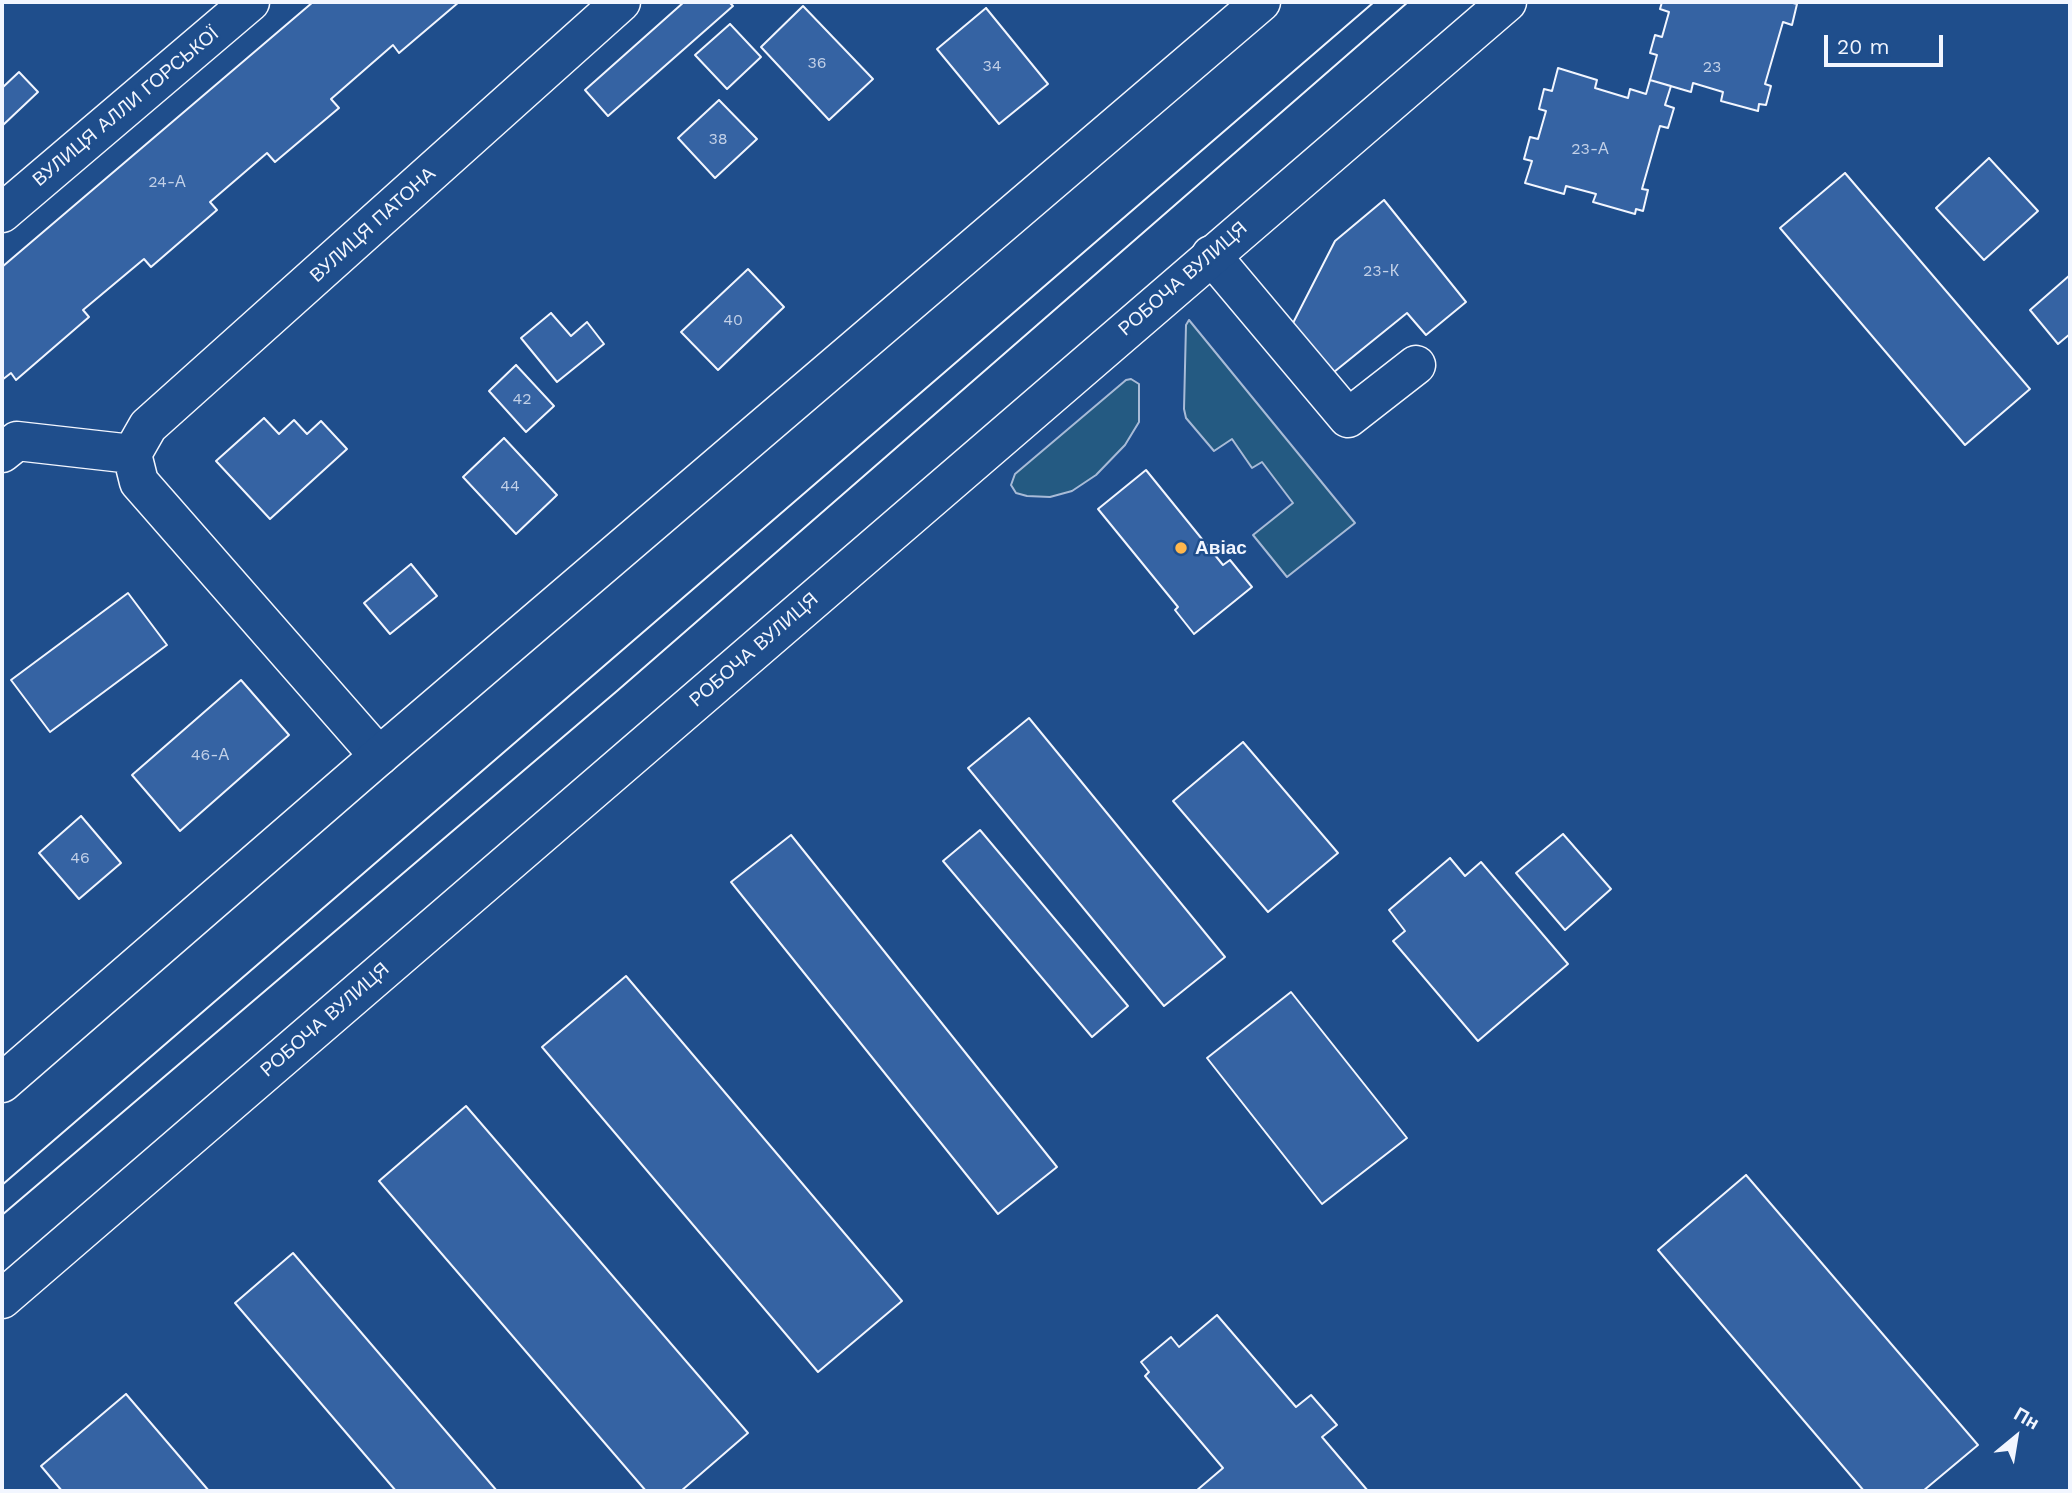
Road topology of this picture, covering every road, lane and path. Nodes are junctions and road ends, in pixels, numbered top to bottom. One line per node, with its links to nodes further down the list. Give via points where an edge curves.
1 (250, 2): 5 (main road, ВУЛИЦЯ АЛЛИ ГОРСЬКОЇ)
2 (621, 2): 9 (main road, ВУЛИЦЯ ПАТОНА, via 148,426)
3 (1261, 2): 10 (main road)
4 (1507, 2): 6 (main road, РОБОЧА ВУЛИЦЯ)
5 (2, 213)
6 (1211, 255): 7 (main road, via 1348,418); 12 (main road, РОБОЧА ВУЛИЦЯ)
7 (1416, 365)
8 (2, 453): 9 (main road, via 17,441)
9 (132, 454): 10 (main road, via 139,482)
10 (379, 757): 11 (main road)
11 (2, 1083)
12 (2, 1299)

